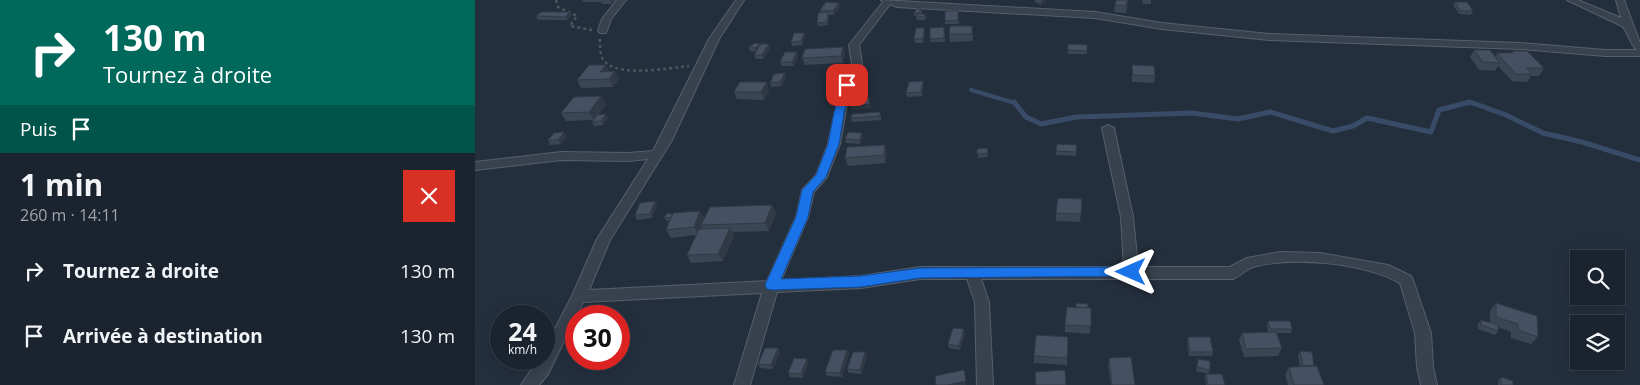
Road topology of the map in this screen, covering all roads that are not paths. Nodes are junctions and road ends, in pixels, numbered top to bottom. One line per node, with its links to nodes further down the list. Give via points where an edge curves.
1 (623, 0): 7 (street, via 607,20)
2 (740, 0): 11 (street, via 714,39)
3 (1571, 0): 6 (street, via 1606,14)
4 (1620, 0): 6 (street)
5 (886, 1): 9 (street, via 1095,15 1162,26 1269,37); 15 (street, via 853,46 857,64 843,98 834,144 821,177 808,190 802,217)
6 (1629, 28): 8 (street)
7 (603, 31)
8 (1640, 48)
9 (1640, 53)
10 (1108, 128): 13 (street, via 1127,217)
11 (658, 154): 12 (street, via 561,156); 16 (street, via 604,239)
12 (475, 166)
13 (1131, 272): 14 (street); 20 (street, via 1233,273 1247,263 1280,257 1320,258 1388,270 1406,280 1423,332)
14 (972, 274): 15 (street, via 920,273 861,282); 19 (street, via 982,302)
15 (772, 285): 16 (street); 18 (street)
16 (579, 296): 17 (street, via 542,369)
17 (529, 385)
18 (741, 385)
19 (985, 385)
20 (1429, 385)

